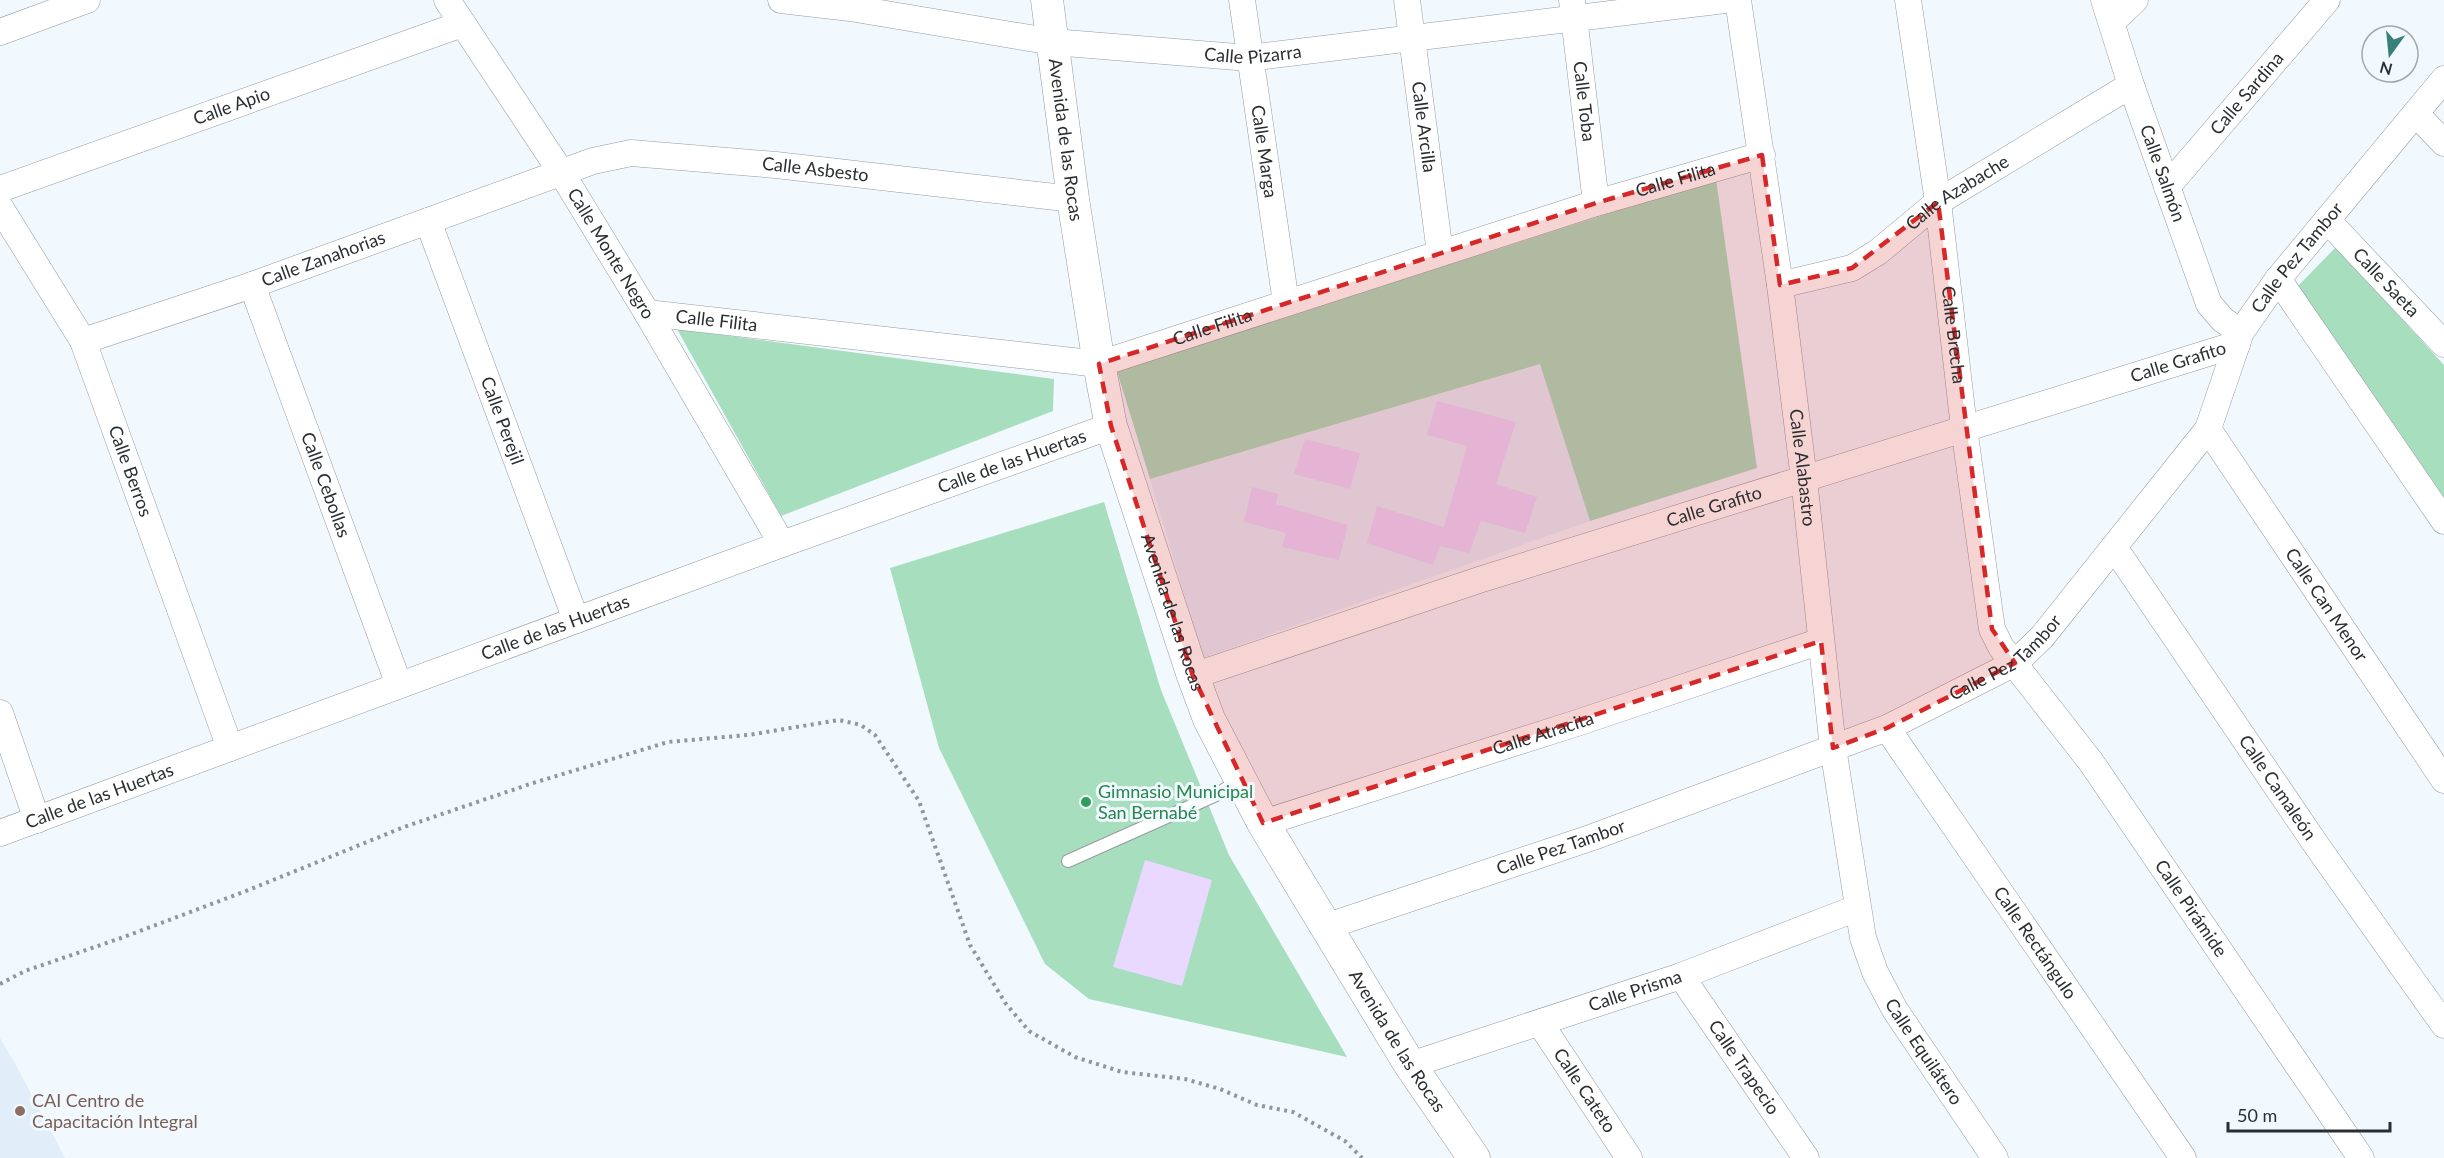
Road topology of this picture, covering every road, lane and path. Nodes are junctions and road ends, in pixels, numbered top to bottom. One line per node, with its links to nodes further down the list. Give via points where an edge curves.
1 (87, 0): 16 (street)
2 (447, 0): 15 (street, Calle Monte Negro)
3 (781, 0): 12 (street, Calle Pizarra)
4 (1047, 0): 18 (street, Avenida de las Rocas)
5 (1242, 0): 19 (street, Calle Marga)
6 (1407, 0): 17 (street, Calle Arcilla)
7 (1725, 0): 13 (street, Calle Pizarra)
8 (1738, 0): 24 (street, Calle Alabastro)
9 (1908, 0): 29 (street, Calle Brecha)
10 (2135, 0): 14 (street)
11 (2327, 0): 26 (street, Calle Sardina)
12 (849, 4): 18 (street, Calle Pizarra)
13 (1573, 9): 17 (street, Calle Pizarra); 30 (street, Calle Toba)
14 (2108, 11): 21 (street, Calle Salmón)
15 (462, 24): 25 (street, Calle Monte Negro); 27 (street, Calle Apio)
16 (0, 32)
17 (1413, 39): 19 (street, Calle Pizarra); 34 (street, Calle Arcilla)
18 (1053, 42): 19 (street, Calle Pizarra); 28 (street, Avenida de las Rocas)
19 (1249, 58): 38 (street, Calle Marga)
20 (2444, 79): 22 (street, Calle Pez Tambor)
21 (2132, 85): 26 (street, Calle Salmón); 29 (street, Calle Azabache)
22 (2416, 114): 23 (street); 32 (street, Calle Pez Tambor)
23 (2444, 143)
24 (1762, 155): 30 (street, Calle Filita); 37 (street, Calle Alabastro)
25 (561, 172): 28 (street, Calle Asbesto, via 631,153 776,165); 33 (street, Calle Zanahorias); 39 (street, Calle Monte Negro)
26 (2167, 187): 40 (street, Calle Salmón, via 2209,304)
27 (0, 189)
28 (1072, 199): 43 (street, Avenida de las Rocas)
29 (1938, 202): 37 (street, Calle Azabache, via 1878,252 1852,268); 45 (street, Calle Brecha)
30 (1596, 204): 34 (street, Calle Filita)
31 (0, 207): 41 (street, Calle Berros)
32 (2327, 220): 35 (street, Calle Pez Tambor); 42 (street, Calle Saeta)
33 (428, 221): 36 (street, Calle Zanahorias); 51 (street, Calle Perejil)
34 (1440, 253): 38 (street, Calle Filita)
35 (2278, 279): 40 (street, Calle Pez Tambor); 48 (street)
36 (252, 285): 41 (street, Calle Zanahorias); 55 (street, Calle Cebollas)
37 (1780, 285): 47 (street, Calle Alabastro)
38 (1286, 303): 43 (street, Calle Filita)
39 (647, 314): 43 (street, Calle Filita); 49 (street, Calle Monte Negro)
40 (2239, 338): 45 (street, Calle Grafito); 46 (street, Calle Pez Tambor)
41 (82, 341): 58 (street, Calle Berros)
42 (2444, 344)
43 (1099, 364): 44 (street, Avenida de las Rocas)
44 (1112, 426): 49 (street, Calle de las Huertas); 54 (street, Avenida de las Rocas)
45 (1964, 428): 47 (street, Calle Grafito); 53 (street, Calle Brecha, via 1992,629)
46 (2208, 429): 50 (street, Calle Pez Tambor); 61 (street, Calle Can Menor)
47 (1804, 479): 52 (street, Calle Alabastro); 54 (street, Calle Grafito, via 1482,579)
48 (2444, 522)
49 (782, 544): 51 (street, Calle de las Huertas)
50 (2114, 547): 53 (street, Calle Pez Tambor, via 2042,637); 72 (street, Calle Camaleón)
51 (576, 620): 55 (street, Calle de las Huertas)
52 (1821, 641): 59 (street, Calle Alabastro); 63 (street, Calle Atracita)
53 (2015, 663): 57 (street, Calle Pez Tambor); 80 (street, Calle Pirámide, via 2091,762)
54 (1193, 676): 60 (street, Avenida de las Rocas, via 1209,719)
55 (399, 685): 58 (street, Calle de las Huertas)
56 (0, 713): 62 (street)
57 (1887, 728): 59 (street, Calle Pez Tambor); 79 (street, Calle Rectángulo)
58 (230, 748): 62 (street, Calle de las Huertas)
59 (1833, 748): 66 (street, Calle Alabastro); 67 (street, Calle Pez Tambor, via 1593,837)
60 (1240, 779): 63 (street, Avenida de las Rocas); 65 (lane, via 1216,795)
61 (2444, 780)
62 (37, 820): 64 (street, Calle de las Huertas)
63 (1263, 823): 67 (street, Avenida de las Rocas)
64 (0, 833)
65 (1068, 861)
66 (1857, 908): 68 (street, Calle Alabastro); 69 (street, Calle Prisma)
67 (1325, 927): 73 (street, Avenida de las Rocas)
68 (1863, 938): 78 (street, Calle Equilátero, via 1894,1010)
69 (1681, 976): 71 (street, Calle Prisma); 77 (street, Calle Trapecio)
70 (0, 984): 74 (path, via 25,971 246,891 404,827 530,784 668,742 748,735 839,720 861,725 876,735 919,801 970,945 1006,1004 1029,1031 1075,1057 1122,1072 1185,1078 1257,1105 1293,1112 1345,1141)
71 (1540, 1023): 73 (street, Calle Prisma); 76 (street, Calle Cateto)
72 (2444, 1025)
73 (1410, 1065): 75 (street, Avenida de las Rocas)
74 (1362, 1158)
75 (1474, 1158)
76 (1629, 1158)
77 (1806, 1158)
78 (1995, 1158)
79 (2183, 1158)
80 (2361, 1158)

